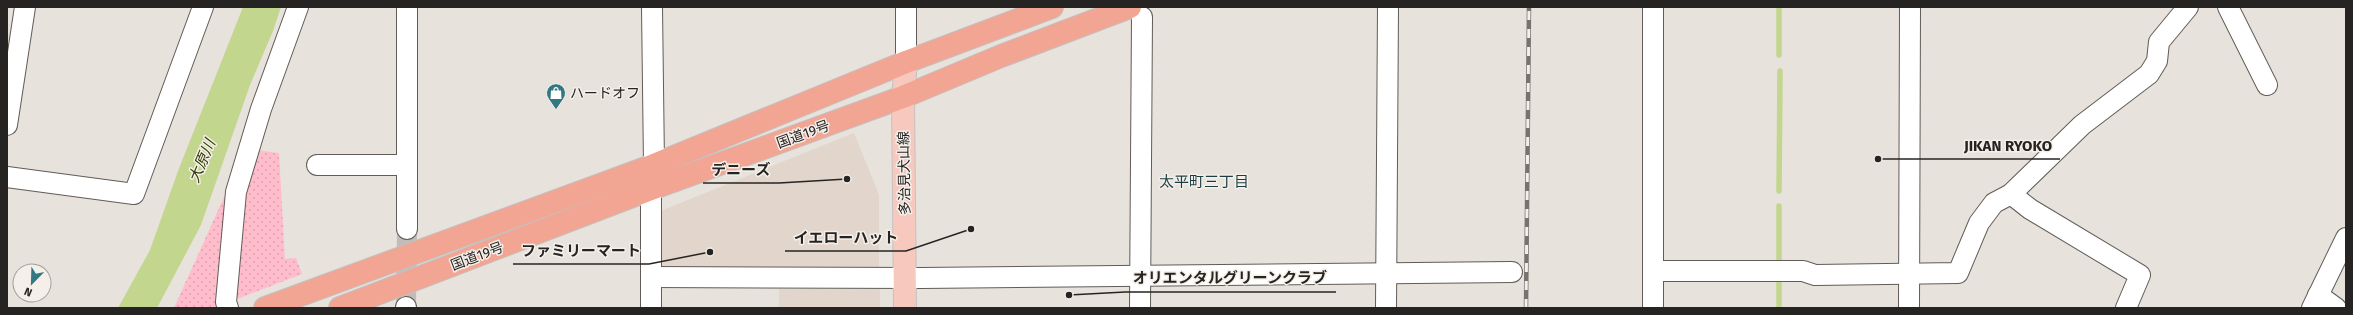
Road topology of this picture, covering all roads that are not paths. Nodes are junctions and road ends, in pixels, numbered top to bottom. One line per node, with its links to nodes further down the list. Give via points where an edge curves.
1 (25, 7): 17 (street)
2 (203, 7): 21 (street, via 134,194)
3 (298, 7): 34 (street, via 261,109 236,192 226,302)
4 (407, 7): 18 (street)
5 (652, 7): 19 (street)
6 (906, 7): 14 (street)
7 (1052, 7): 14 (highway, 国道19号)
8 (1388, 7): 27 (street)
9 (1653, 7): 26 (street)
10 (1910, 7): 29 (street)
11 (2188, 7): 23 (street, via 2160,42 2157,62 2149,74 2082,125)
12 (2228, 7): 15 (street)
13 (1136, 12): 16 (highway, 国道19号, via 1001,56); 30 (street)
14 (906, 62): 16 (main road, 多治見犬山線); 19 (highway, 国道19号)
15 (2267, 85)
16 (903, 97): 22 (highway, 国道19号); 32 (main road, 多治見犬山線)
17 (7, 125)
18 (407, 164): 20 (street); 24 (street)
19 (654, 165): 35 (highway, 国道19号)
20 (317, 166)
21 (7, 177)
22 (651, 189): 31 (street); 36 (highway, 国道19号)
23 (2011, 194): 29 (street, via 1994,203 1979,223 1958,273); 43 (street, via 2030,209 2140,275)
24 (407, 229)
25 (2346, 238): 33 (street)
26 (1653, 271): 29 (street, via 1803,271 1815,275); 41 (street)
27 (1386, 272): 28 (street); 30 (street); 40 (street)
28 (1512, 272)
29 (1909, 273): 42 (street)
30 (1140, 274): 32 (street); 39 (street)
31 (651, 277): 32 (street); 37 (street)
32 (905, 278): 38 (main road, 多治見犬山線)
33 (2315, 302): 44 (street)
34 (228, 308)
35 (265, 308)
36 (340, 308)
37 (650, 308)
38 (905, 308)
39 (1140, 308)
40 (1386, 308)
41 (1653, 308)
42 (1909, 308)
43 (2126, 308)
44 (2336, 308)

